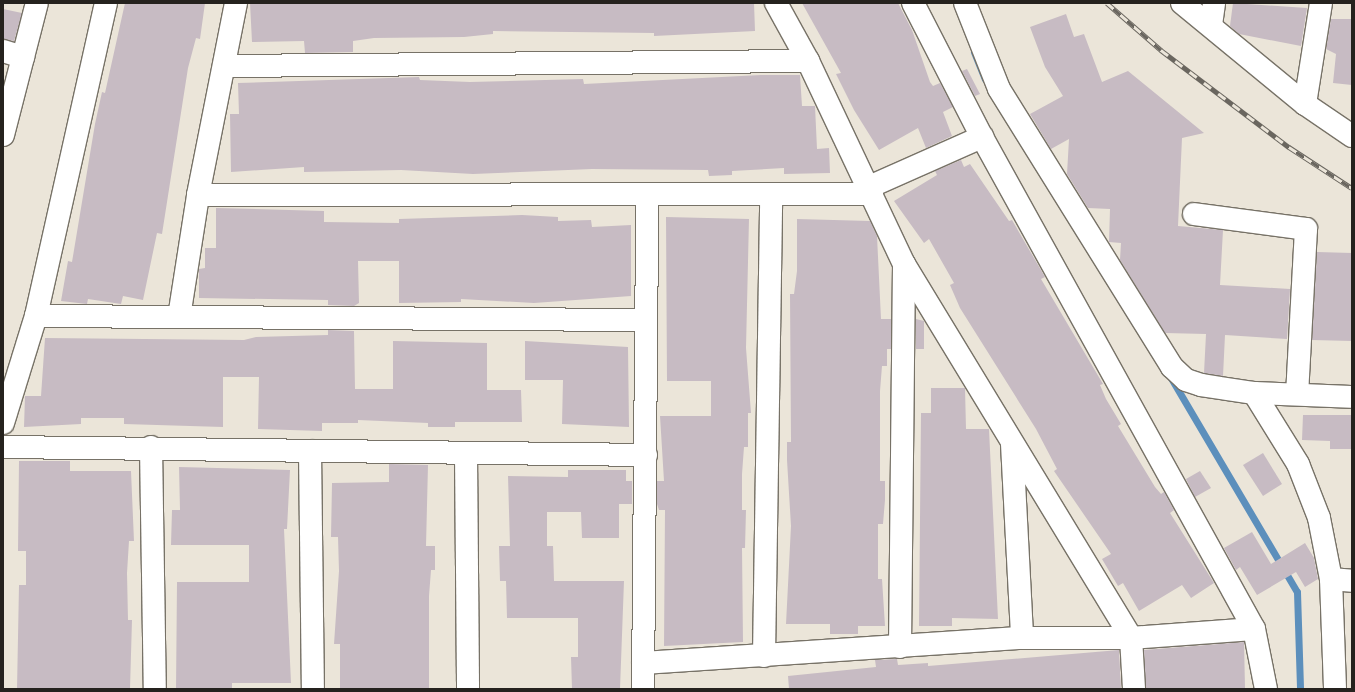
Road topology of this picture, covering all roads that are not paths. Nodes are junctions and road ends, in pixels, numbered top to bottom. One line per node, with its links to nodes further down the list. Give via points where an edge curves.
1 (37, 3): 12 (street)
2 (106, 3): 25 (street)
3 (236, 3): 14 (street)
4 (776, 3): 13 (street)
5 (913, 3): 18 (street)
6 (965, 3): 28 (street, via 999,89 1172,367 1186,380 1200,385)
7 (1182, 3): 10 (street)
8 (1214, 3): 10 (street)
9 (1321, 3): 15 (street)
10 (1211, 25): 15 (street)
11 (3, 51): 12 (street)
12 (23, 57): 16 (street)
13 (808, 61): 14 (street); 19 (street)
14 (224, 66): 20 (street)
15 (1305, 104): 17 (street)
16 (3, 135)
17 (1352, 136)
18 (982, 137): 19 (street); 40 (street)
19 (871, 190): 22 (street); 24 (street)
20 (198, 195): 21 (street); 26 (street)
21 (647, 195): 22 (street); 27 (street)
22 (771, 196): 44 (street)
23 (1194, 214): 29 (street, via 1306,229)
24 (904, 264): 32 (street); 43 (street)
25 (36, 316): 26 (street); 31 (street)
26 (179, 317): 27 (street)
27 (644, 320): 37 (street)
28 (1254, 393): 29 (street); 38 (street, via 1298,464 1312,494)
29 (1297, 393): 30 (street)
30 (1352, 397)
31 (3, 423)
32 (1012, 441): 41 (street); 42 (street)
33 (3, 447): 34 (street)
34 (152, 447): 35 (street); 47 (street)
35 (310, 451): 36 (street); 48 (street)
36 (466, 454): 37 (street); 49 (street)
37 (646, 455): 45 (street)
38 (1331, 579): 39 (street); 46 (street)
39 (1352, 580)
40 (1254, 629): 42 (street); 52 (street)
41 (1022, 638): 42 (street); 43 (street)
42 (1131, 638): 51 (street)
43 (900, 647): 44 (street)
44 (764, 656): 45 (street)
45 (643, 663): 50 (street)
46 (1341, 686)
47 (156, 689)
48 (313, 689)
49 (468, 689)
50 (642, 689)
51 (1134, 689)
52 (1266, 689)

